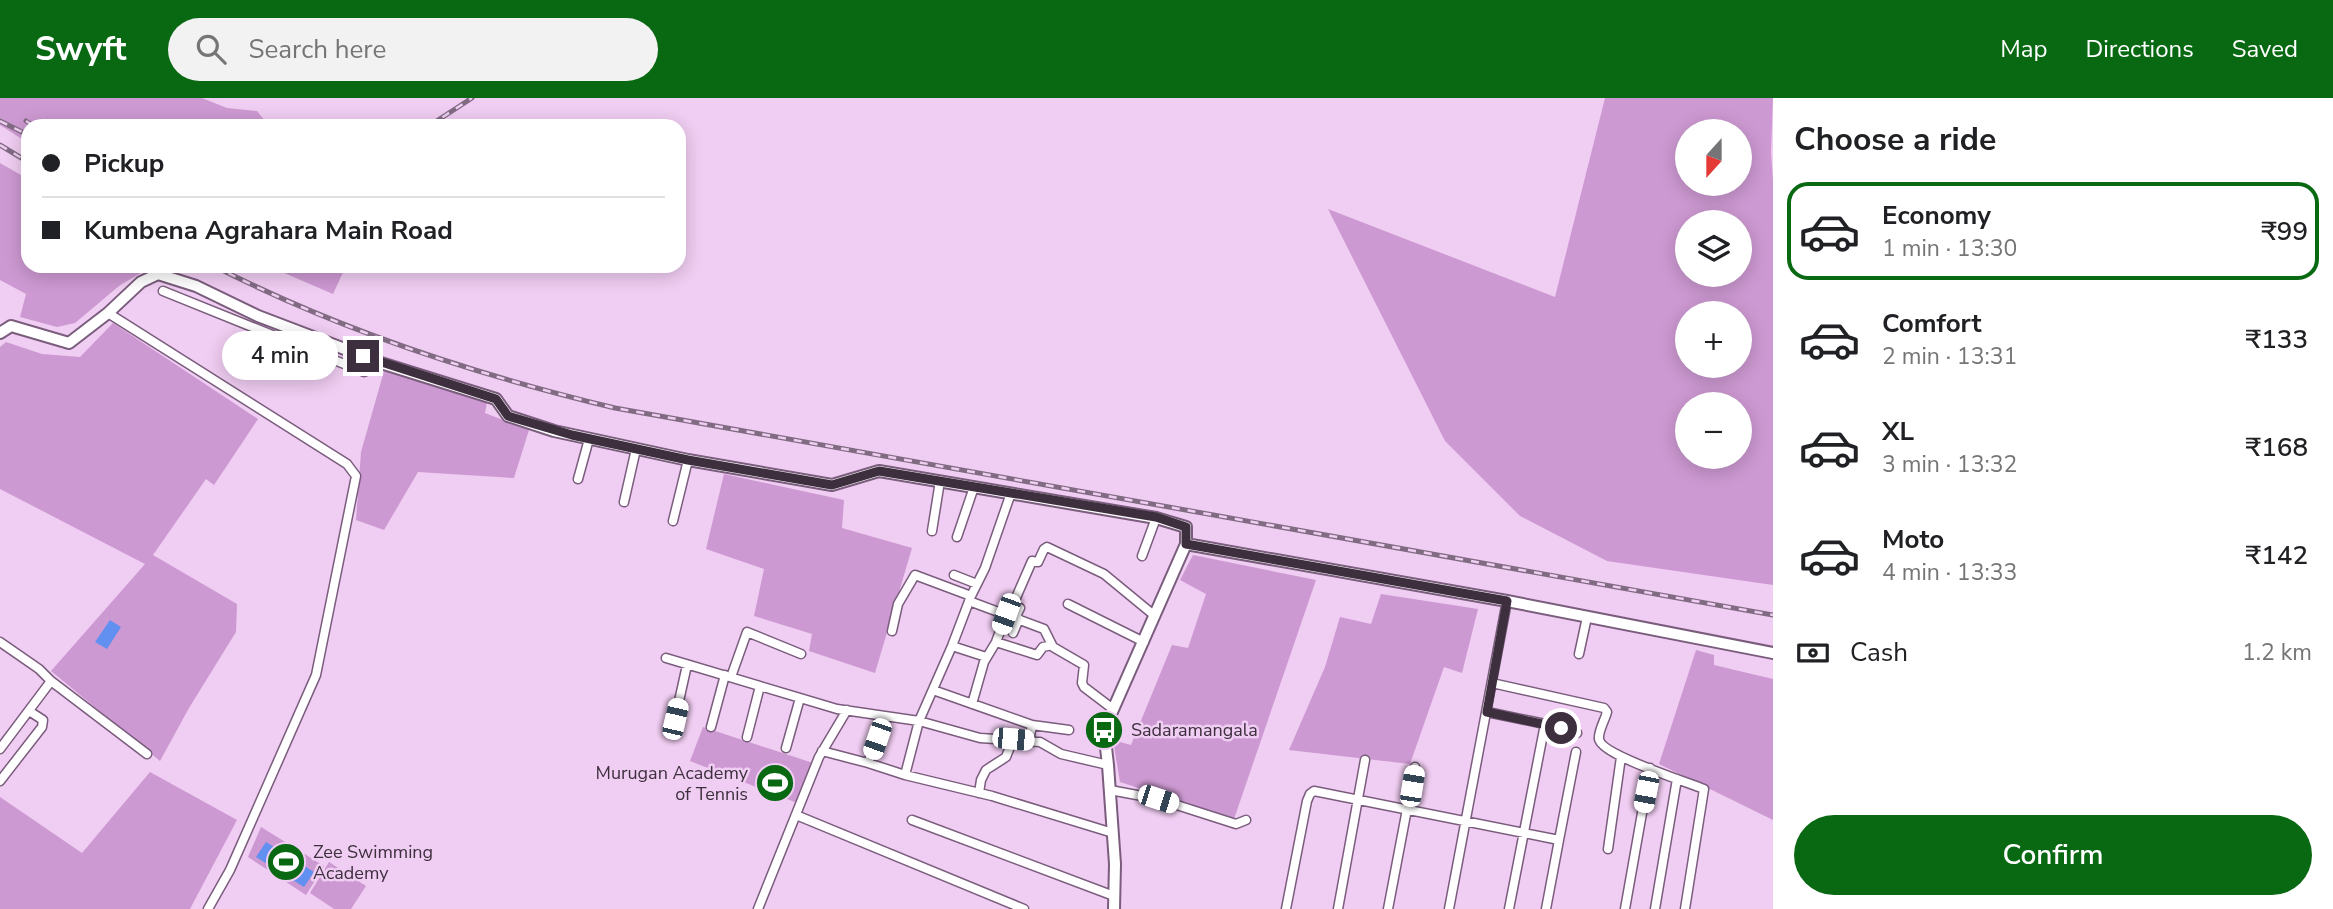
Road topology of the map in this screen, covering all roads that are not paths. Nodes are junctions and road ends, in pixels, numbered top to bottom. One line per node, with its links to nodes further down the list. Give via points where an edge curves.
1 (163, 291): 4 (street, via 364,372)
2 (108, 313): 3 (street, via 69,343 11,326); 4 (street, via 141,282 158,274); 90 (street, via 346,464 356,476 316,675)
3 (0, 333)
4 (383, 364): 5 (street, via 496,399 508,416)
5 (589, 439): 6 (street); 8 (street)
6 (636, 449): 7 (street); 12 (street)
7 (688, 460): 9 (street, via 832,485 879,471); 14 (street)
8 (578, 480)
9 (940, 481): 10 (street); 15 (street)
10 (974, 487): 11 (street); 16 (street)
11 (1011, 493): 13 (street); 20 (street)
12 (624, 502)
13 (1156, 517): 17 (street, via 1186,527); 18 (street)
14 (673, 522)
15 (932, 531)
16 (957, 537)
17 (1186, 544): 22 (street); 26 (street)
18 (1142, 555)
19 (954, 575): 20 (street)
20 (977, 584): 21 (street)
21 (970, 598): 25 (street); 28 (street, via 915,575 898,604); 34 (street)
22 (1507, 601): 27 (street); 43 (street)
23 (1068, 604): 32 (street)
24 (1020, 608): 25 (street)
25 (1011, 616): 26 (street, via 1009,603 1015,600 1032,561 1038,562 1047,547 1104,574); 29 (street); 31 (street); 33 (street, via 1044,629)
26 (1155, 616): 32 (street)
27 (1587, 617): 35 (street); 37 (street)
28 (892, 631)
29 (1013, 633)
30 (0, 642): 42 (street)
31 (996, 642): 33 (street, via 1037,655); 38 (street)
32 (1144, 642): 48 (street)
33 (1052, 645): 48 (street, via 1084,665 1084,687)
34 (952, 646): 38 (street); 45 (street)
35 (1773, 653)
36 (802, 654): 41 (street, via 747,632)
37 (1579, 654)
38 (986, 657): 47 (street)
39 (666, 658): 40 (street)
40 (687, 665): 41 (street); 53 (street)
41 (728, 676): 44 (street); 57 (street)
42 (51, 681): 49 (street); 67 (street)
43 (1492, 683): 51 (street); 68 (street, via 1604,708 1607,712 1599,739 1602,746)
44 (760, 686): 46 (street); 60 (street)
45 (933, 690): 47 (street); 54 (street)
46 (800, 698): 50 (street); 63 (street)
47 (972, 704): 56 (street)
48 (1114, 709): 71 (street, via 1104,730)
49 (29, 710): 64 (street); 76 (street, via 43,720 43,727)
50 (848, 710): 52 (street); 65 (street)
51 (1487, 712): 55 (street); 84 (street)
52 (885, 716): 54 (street); 70 (street)
53 (675, 719)
54 (919, 721): 61 (street, via 980,738); 74 (street)
55 (1545, 724): 59 (street); 86 (street)
56 (1031, 725): 58 (street); 62 (street)
57 (711, 727)
58 (1069, 730)
59 (1577, 733)
60 (747, 737)
61 (1013, 739): 62 (street); 78 (street, via 1006,757 986,770)
62 (1029, 741): 71 (street)
63 (786, 748)
64 (0, 749)
65 (822, 751): 70 (street); 81 (street)
66 (1576, 752): 87 (street)
67 (147, 754)
68 (1621, 757): 73 (street); 88 (street)
69 (1364, 760): 79 (street)
70 (869, 763): 74 (street)
71 (1108, 765): 77 (street)
72 (1415, 767): 80 (street)
73 (1650, 768): 75 (street); 100 (street)
74 (905, 775): 78 (street)
75 (1677, 779): 101 (street); 102 (street, via 1704,789)
76 (0, 781)
77 (1110, 790): 83 (street, via 1158,799 1236,824); 85 (street)
78 (979, 793): 85 (street)
79 (1358, 800): 80 (street); 94 (street, via 1310,794); 95 (street)
80 (1408, 810): 84 (street); 96 (street)
81 (796, 815): 91 (street); 92 (street)
82 (912, 820): 89 (street)
83 (1246, 820)
84 (1466, 821): 86 (street); 97 (street)
85 (1113, 833): 89 (street)
86 (1524, 833): 87 (street); 98 (street)
87 (1559, 840): 99 (street)
88 (1608, 849)
89 (1114, 897): 93 (street)
90 (208, 909)
91 (758, 909)
92 (1024, 909)
93 (1114, 909)
94 (1286, 909)
95 (1338, 909)
96 (1388, 909)
97 (1449, 909)
98 (1509, 909)
99 (1546, 909)
100 (1625, 909)
101 (1655, 909)
102 (1685, 909)

